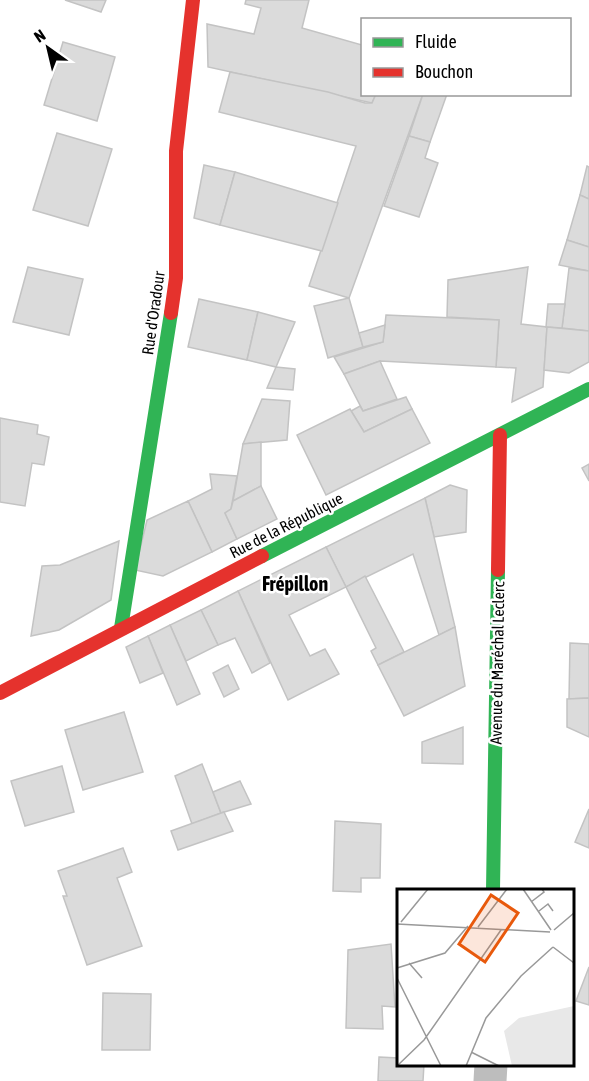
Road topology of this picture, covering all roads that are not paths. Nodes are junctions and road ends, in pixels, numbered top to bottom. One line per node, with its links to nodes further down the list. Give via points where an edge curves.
1 (193, 0): 4 (street, Rue d'Oradour, via 176,152 176,278)
2 (589, 389): 3 (street, Rue de la République)
3 (500, 435): 4 (street, Rue de la République); 6 (street, Avenue du Maréchal Leclerc)
4 (121, 628): 5 (street, Rue de la République)
5 (0, 693)
6 (493, 889)
7 (491, 1066): 8 (street)
8 (490, 1081)

